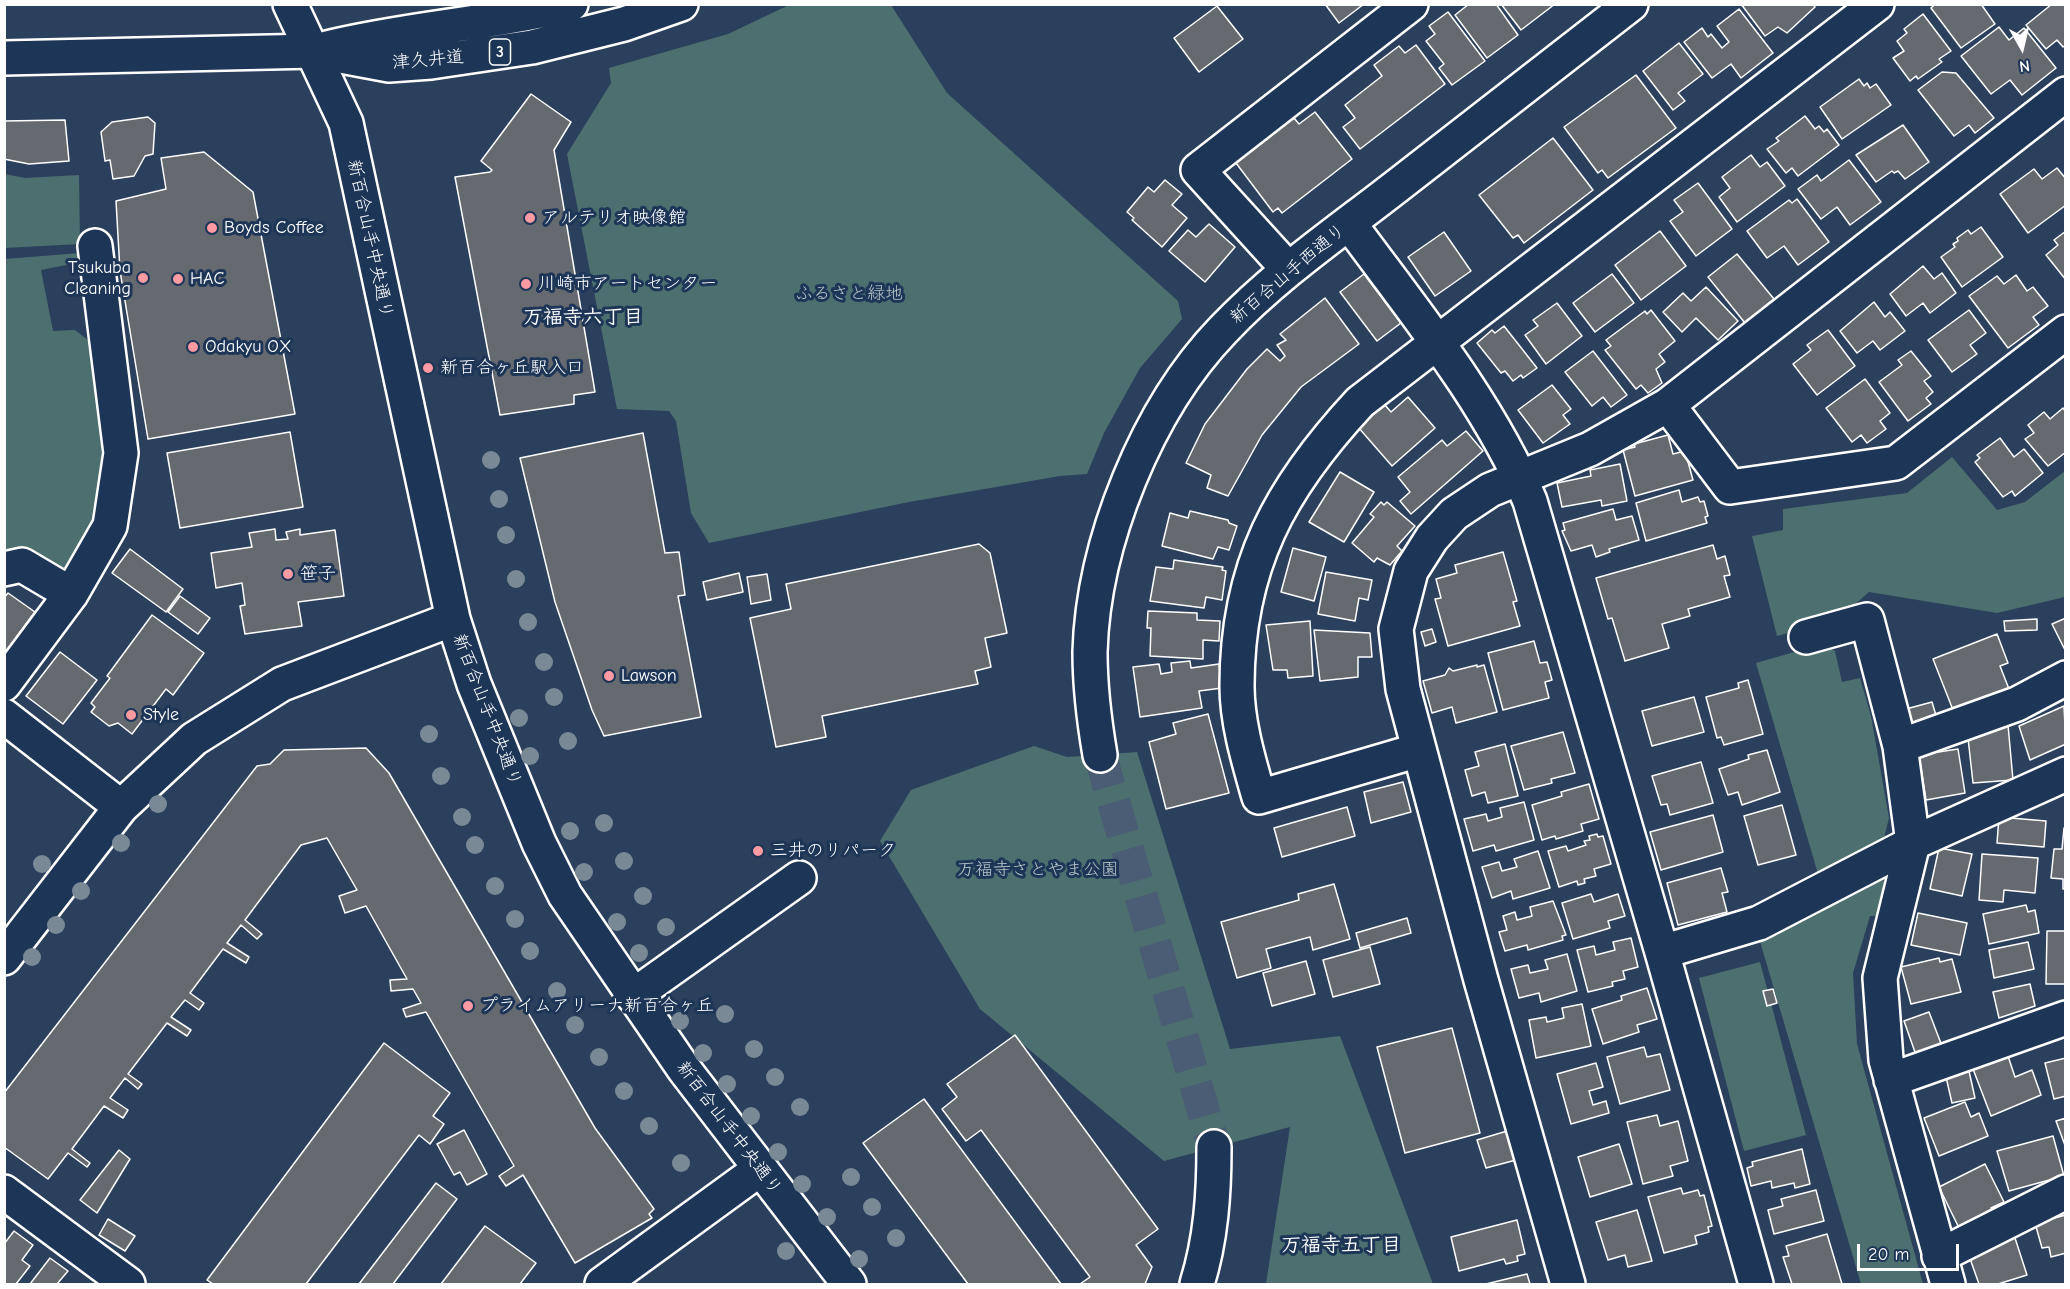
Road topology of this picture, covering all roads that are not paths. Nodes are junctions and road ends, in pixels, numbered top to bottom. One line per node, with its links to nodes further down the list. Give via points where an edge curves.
1 (290, 4): 7 (street, 新百合山手中央通り)
2 (571, 4): 7 (street, 津久井道 / 3, via 528,15 379,35)
3 (681, 4): 7 (street, 津久井道 / 3, via 624,24 532,47 431,62 389,65)
4 (1411, 4): 12 (street, via 1198,170)
5 (1631, 4): 10 (street, 新百合山手西通り)
6 (1877, 4): 14 (street)
7 (314, 51): 8 (street, 津久井道 / 3); 19 (street, 新百合山手中央通り, via 346,123)
8 (4, 58)
9 (2066, 94): 15 (street)
10 (1348, 223): 12 (street, 新百合山手西通り); 14 (street)
11 (95, 246): 18 (street, via 121,453 110,526)
12 (1288, 269): 26 (street, 新百合山手西通り, via 1222,331 1183,381 1153,430 1123,494 1101,570 1090,652 1092,706)
13 (2066, 332): 15 (street, via 1896,463 1730,487)
14 (1437, 343): 16 (street); 25 (street, via 1360,402 1297,478 1269,525 1253,569 1241,627 1237,688 1246,753 1259,797)
15 (1668, 405): 16 (street, via 1590,449)
16 (1521, 479): 25 (street, via 1490,490 1454,514 1432,538 1411,571 1396,629 1403,689); 31 (street)
17 (4, 569): 18 (street, via 22,565)
18 (71, 594): 22 (street)
19 (453, 619): 28 (street, via 282,684 194,739); 33 (street, 新百合山手中央通り, via 474,684 539,843 565,895)
20 (1806, 637): 24 (street, via 1867,620)
21 (2066, 678): 24 (street, via 2017,704)
22 (4, 684)
23 (4, 716): 28 (street)
24 (1900, 746): 29 (street)
25 (1419, 750): 45 (street, via 1480,980)
26 (1100, 755)
27 (2066, 774): 29 (street)
28 (121, 807): 32 (street)
29 (1913, 843): 31 (street, via 1759,922); 35 (street, via 1880,978)
30 (799, 878): 33 (street)
31 (1662, 952): 46 (street)
32 (4, 958)
33 (633, 996): 37 (street, 新百合山手中央通り)
34 (2066, 1018): 35 (street)
35 (1891, 1080): 40 (street)
36 (1215, 1147): 41 (street)
37 (760, 1169): 43 (street); 44 (street, 新百合山手中央通り)
38 (4, 1192): 42 (street)
39 (2066, 1192): 40 (street)
40 (1944, 1270)
41 (1207, 1276)
42 (128, 1284)
43 (602, 1284)
44 (849, 1284)
45 (1568, 1284)
46 (1756, 1284)

